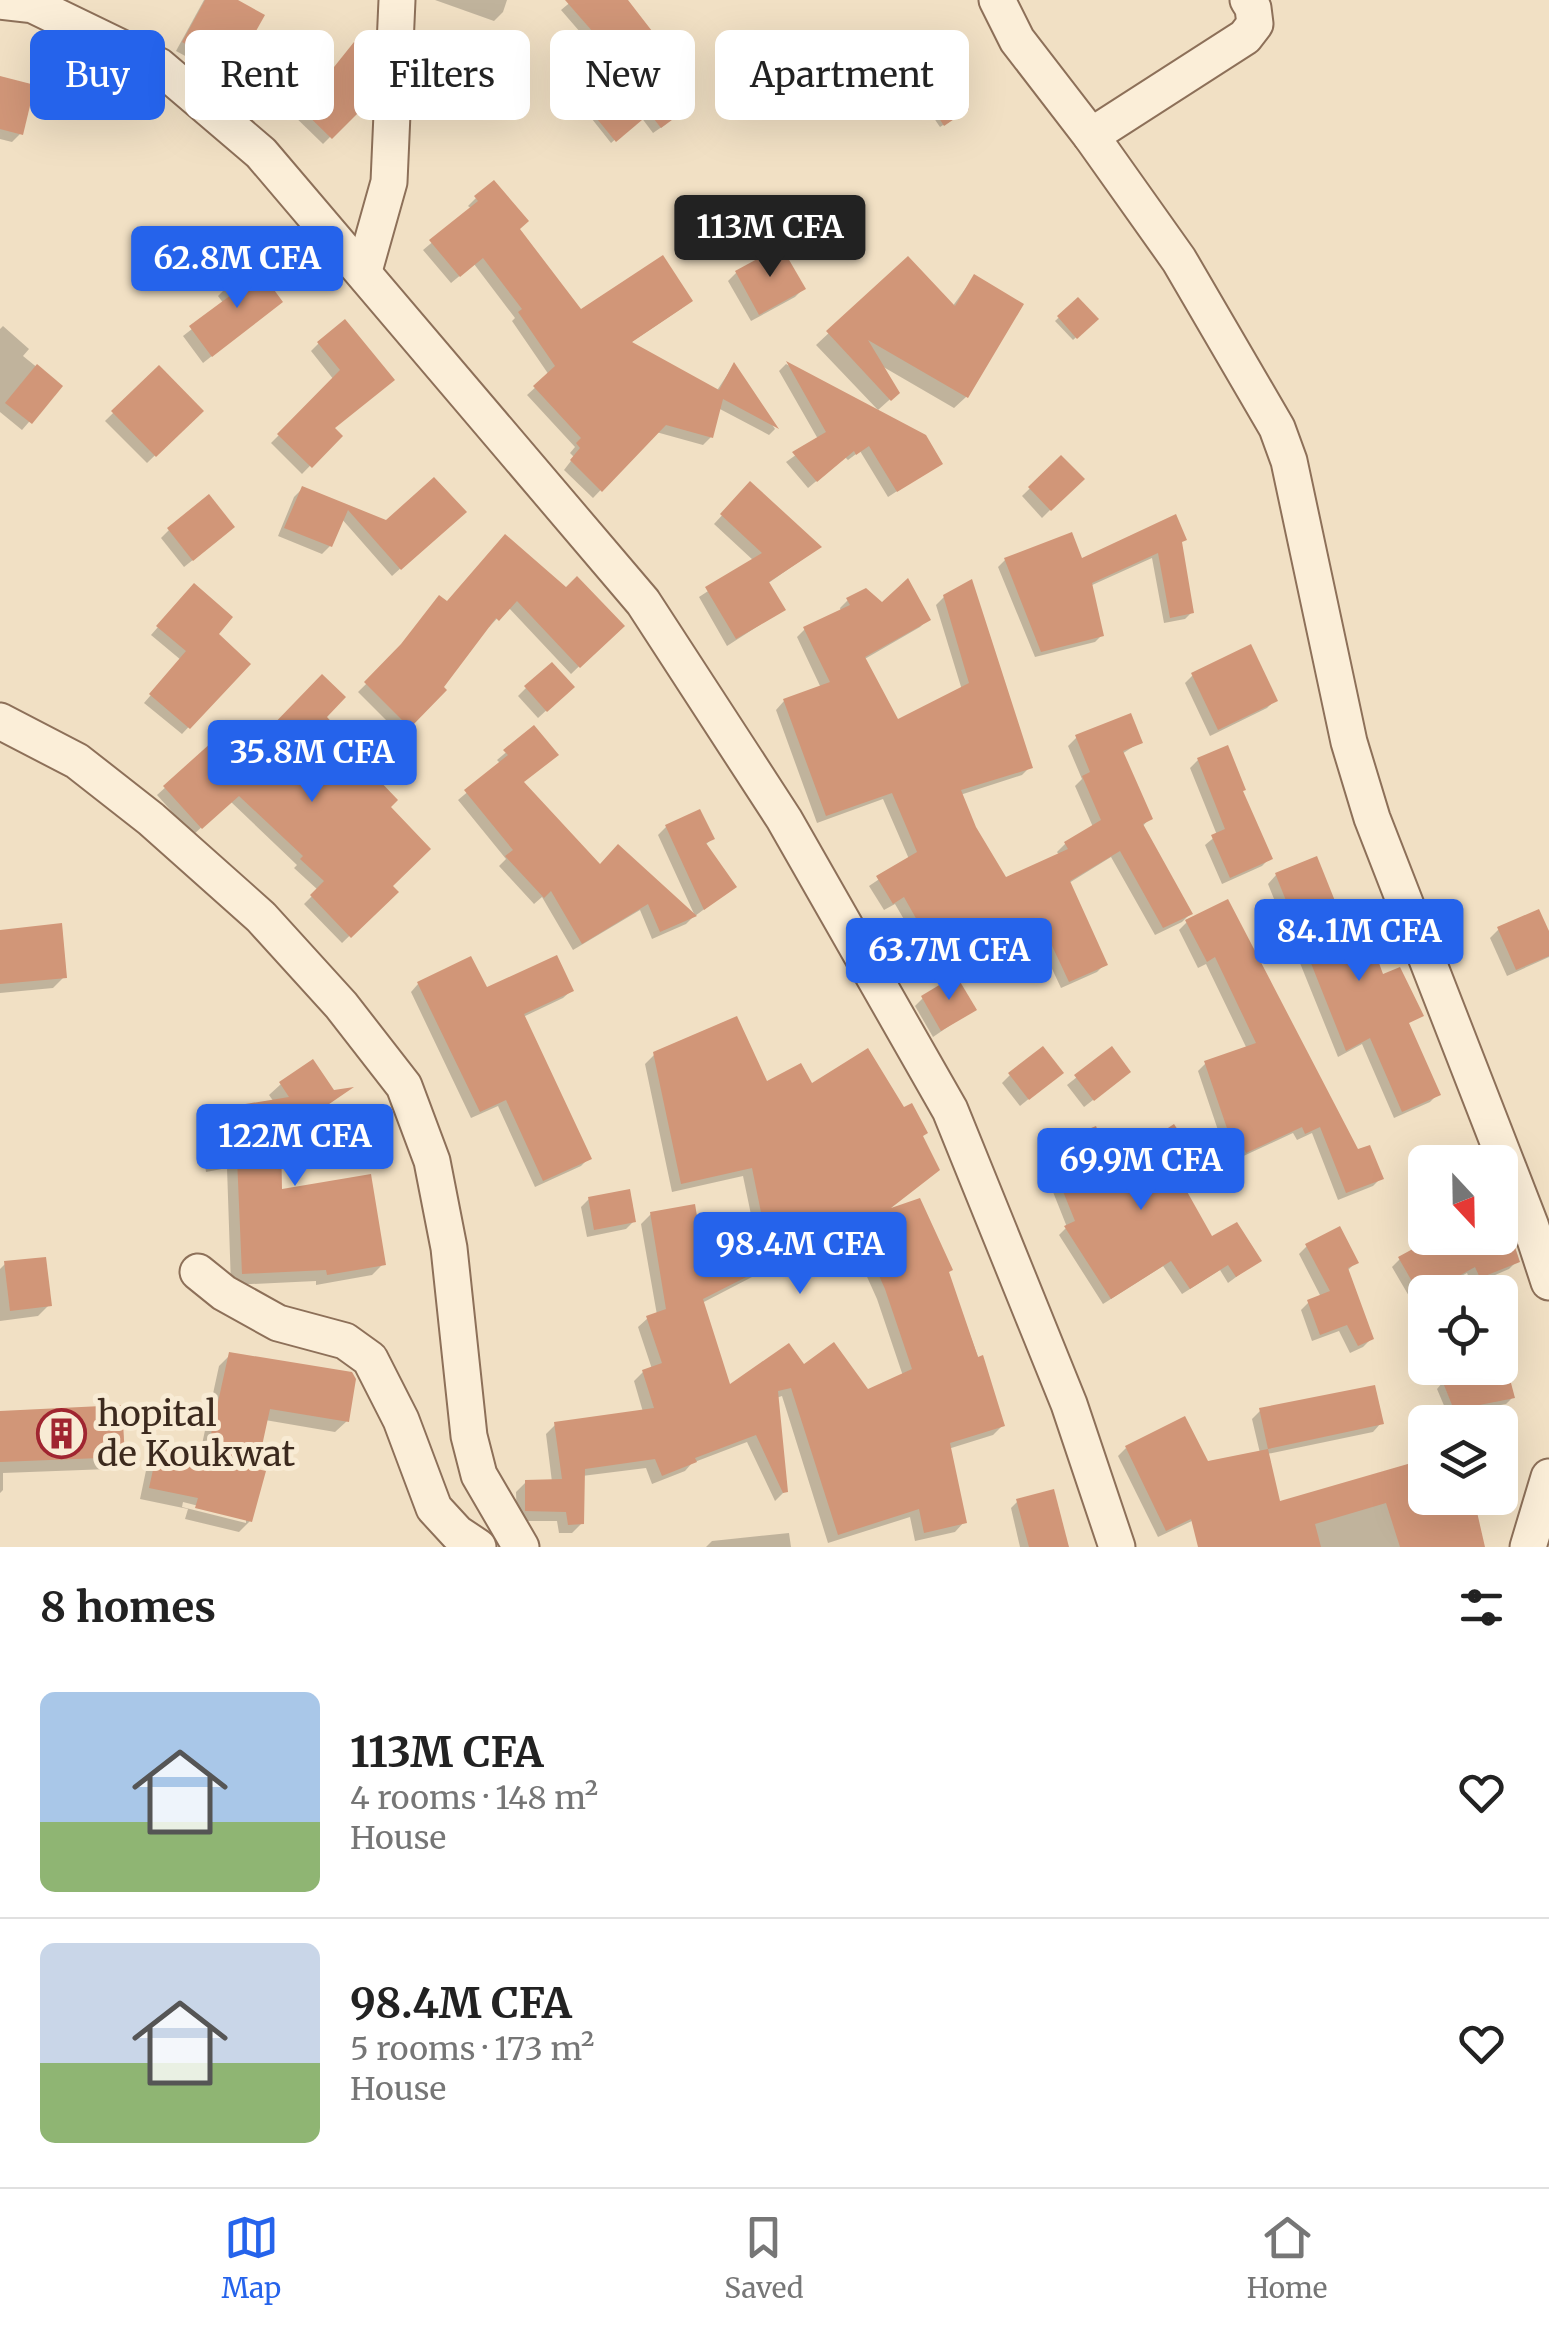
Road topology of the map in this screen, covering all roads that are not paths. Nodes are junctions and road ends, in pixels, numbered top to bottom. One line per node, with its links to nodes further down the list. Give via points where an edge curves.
1 (397, 0): 6 (street, via 389,182)
2 (997, 0): 5 (street, via 1017,40)
3 (1248, 0): 5 (street, via 1255,24 1245,37)
4 (0, 1): 6 (street, via 33,5 159,66 261,154)
5 (1091, 136): 9 (street, via 1179,260 1277,428 1372,818)
6 (364, 271): 13 (street, via 642,602 784,819 950,1110 1069,1404)
7 (0, 721): 12 (street, via 78,761 261,917 404,1086 432,1161 449,1248 469,1436 479,1475)
8 (198, 1272): 11 (street, via 278,1323 346,1341 370,1359 434,1508)
9 (1549, 1282)
10 (1549, 1477): 14 (street)
11 (478, 1547)
12 (521, 1547)
13 (1117, 1547)
14 (1528, 1547)

